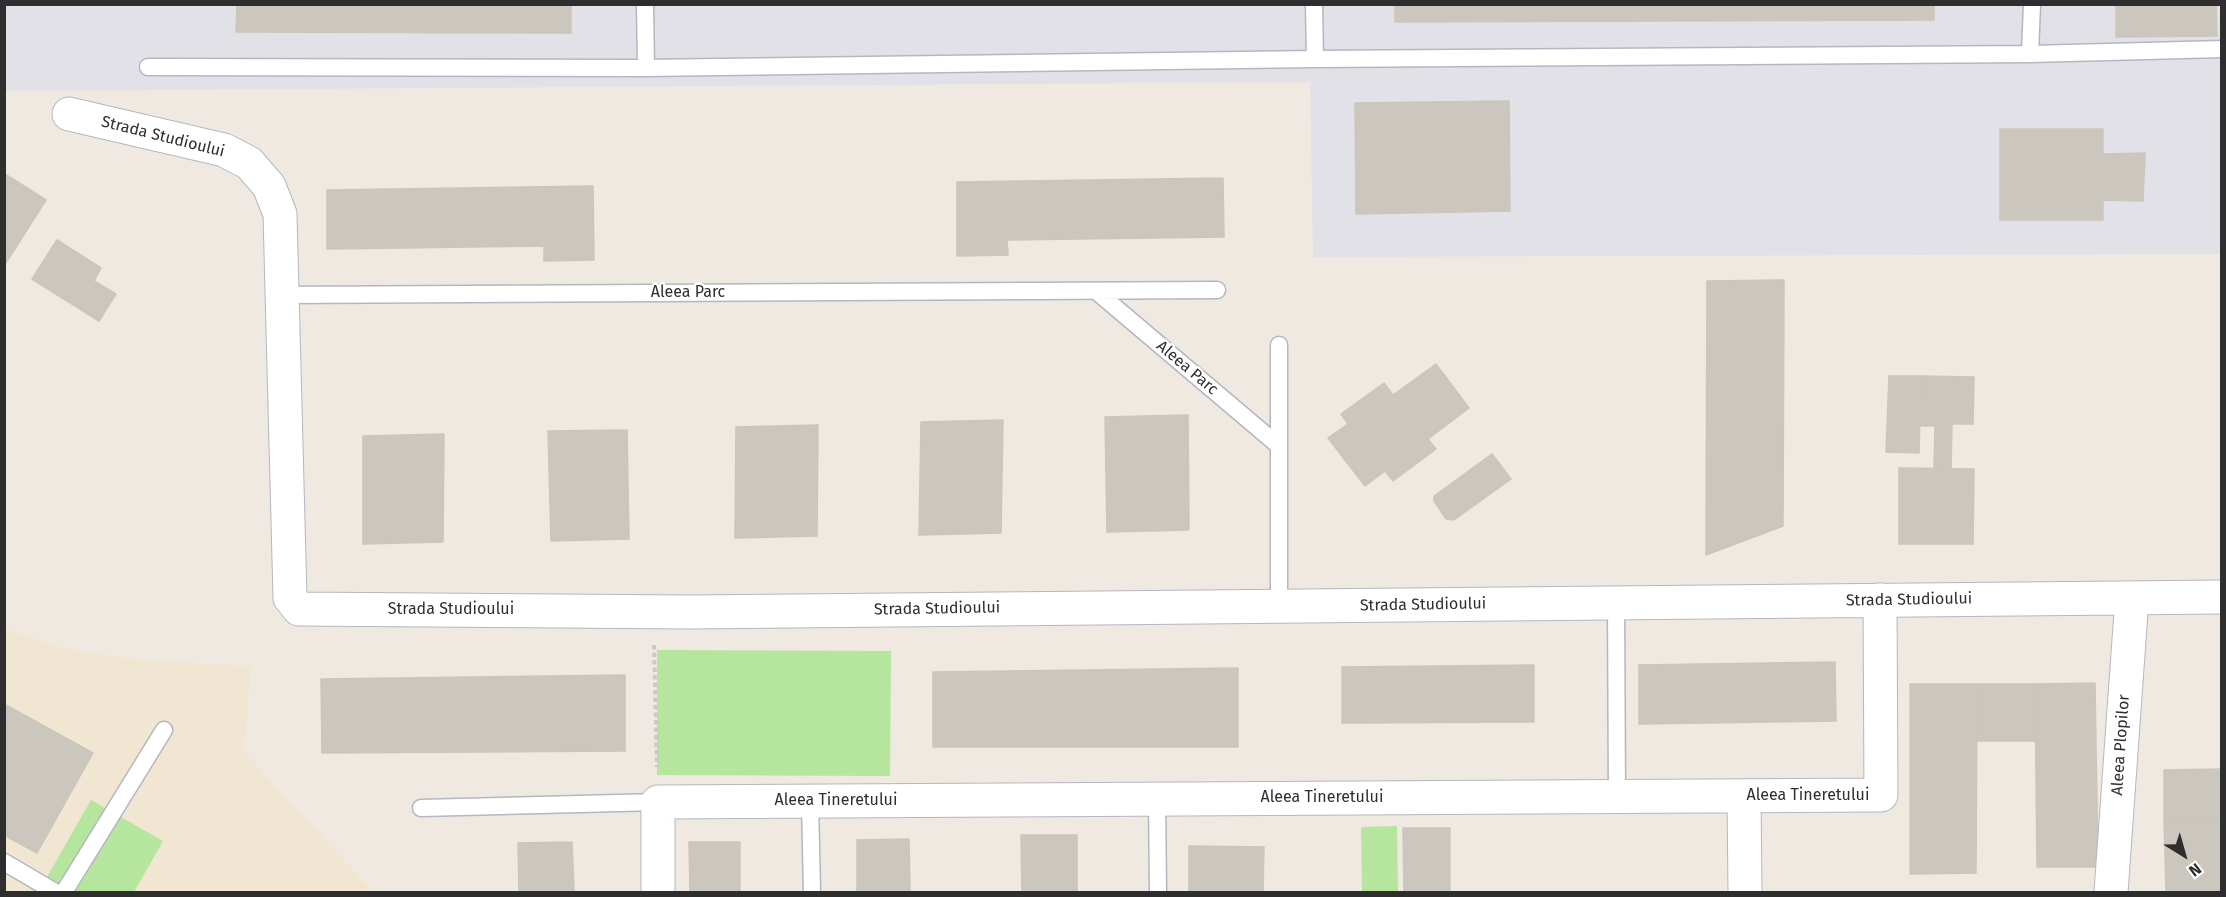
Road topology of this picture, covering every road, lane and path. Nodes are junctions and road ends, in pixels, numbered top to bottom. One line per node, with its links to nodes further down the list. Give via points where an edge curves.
1 (645, 4): 8 (lane)
2 (1314, 4): 6 (lane)
3 (2032, 4): 5 (lane)
4 (2222, 50): 5 (lane)
5 (2030, 54): 6 (lane)
6 (1315, 59): 8 (lane)
7 (148, 67): 8 (lane)
8 (646, 68)
9 (69, 114): 12 (street, Strada Studioului, via 224,150 249,162 269,186 280,214)
10 (1217, 290): 11 (lane, Aleea Parc)
11 (1096, 291): 12 (lane, Aleea Parc); 14 (lane, Aleea Parc)
12 (281, 295): 20 (street, Strada Studioului, via 290,598 299,609)
13 (1279, 345): 14 (lane)
14 (1279, 446): 19 (lane)
15 (2222, 597): 16 (street, Strada Studioului)
16 (2132, 598): 17 (street, Strada Studioului); 35 (street, Aleea Plopilor)
17 (1880, 600): 18 (street, Strada Studioului); 22 (street, Aleea Tineretului, via 1881,795)
18 (1616, 603): 19 (street, Strada Studioului); 23 (lane)
19 (1279, 606): 20 (street, Strada Studioului)
20 (690, 612): 26 (path, via 654,639)
21 (164, 730): 30 (lane)
22 (1744, 796): 23 (street, Aleea Tineretului); 34 (street)
23 (1617, 797): 24 (street, Aleea Tineretului)
24 (1157, 799): 25 (street, Aleea Tineretului); 33 (lane)
25 (810, 801): 26 (street, Aleea Tineretului); 32 (lane)
26 (658, 802): 27 (lane); 31 (street)
27 (422, 808)
28 (4, 862): 29 (lane)
29 (55, 892)
30 (64, 892)
31 (658, 892)
32 (812, 892)
33 (1158, 892)
34 (1745, 892)
35 (2110, 892)

